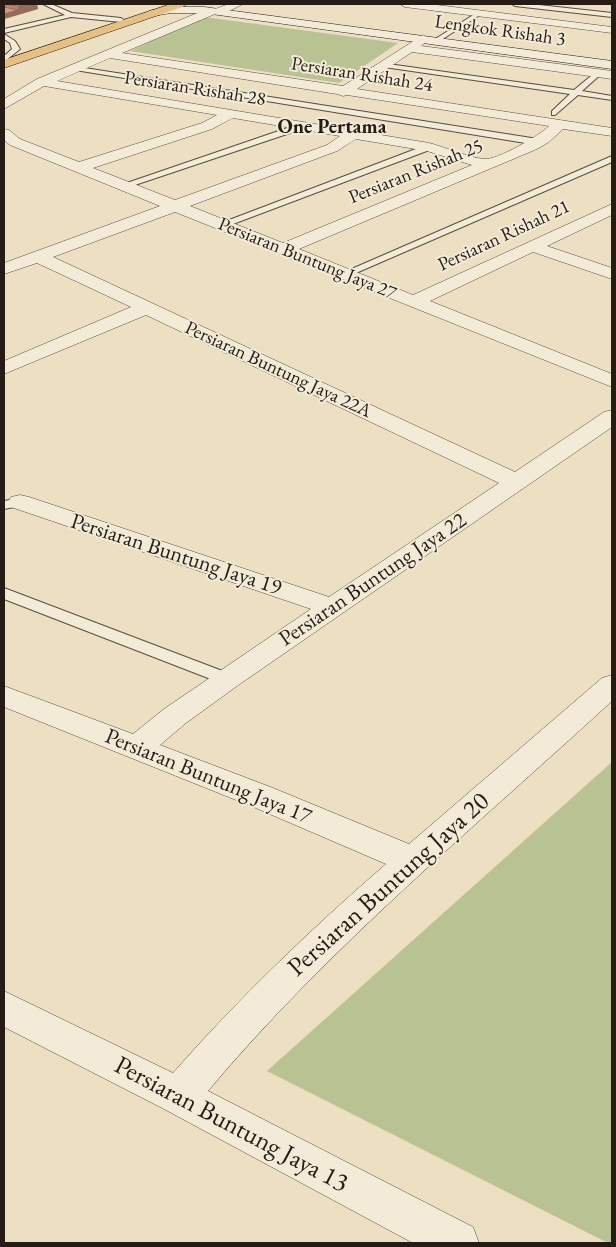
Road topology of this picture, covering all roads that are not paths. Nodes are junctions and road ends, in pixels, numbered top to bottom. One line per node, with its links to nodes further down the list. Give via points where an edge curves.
1 (46, 4): 11 (lane)
2 (171, 4): 15 (highway)
3 (181, 4): 10 (highway)
4 (238, 4): 9 (street)
5 (405, 4): 8 (street, via 468,12)
6 (515, 4): 7 (lane)
7 (520, 4): 13 (lane)
8 (480, 8): 17 (street); 20 (lane)
9 (208, 9): 10 (street, Lengkok Rishah 3); 19 (street, Lengkok Rishah 3); 22 (street)
10 (153, 13): 24 (highway)
11 (71, 15): 12 (lane); 15 (lane)
12 (63, 16): 14 (lane); 16 (lane)
13 (612, 16)
14 (18, 19)
15 (121, 20): 23 (highway)
16 (4, 30)
17 (612, 30)
18 (4, 36): 23 (lane, via 13,42 16,49)
19 (423, 39): 20 (street, Lengkok Rishah 3); 21 (street)
20 (436, 41): 26 (street, Lengkok Rishah 3)
21 (410, 48): 25 (street); 28 (street, Lengkok Rishah 3)
22 (107, 54): 27 (street); 32 (street, Persiaran Rishah 24)
23 (4, 60)
24 (4, 64)
25 (384, 65): 31 (street); 33 (lane)
26 (612, 65)
27 (75, 68): 30 (street); 43 (lane)
28 (597, 73): 29 (street, Lengkok Rishah 3); 33 (lane)
29 (612, 76)
30 (42, 82): 35 (street); 36 (street, Persiaran Rishah 28)
31 (356, 83): 32 (street); 37 (street)
32 (342, 92): 37 (street, Persiaran Rishah 24)
33 (576, 92): 34 (lane); 37 (lane)
34 (612, 98)
35 (4, 105)
36 (230, 114): 39 (street, Persiaran Rishah 28); 47 (street, via 207,126)
37 (558, 119): 38 (street); 40 (street, Persiaran Rishah 24); 43 (street, Persiaran Rishah 25)
38 (612, 122)
39 (302, 126): 42 (street, Persiaran Rishah 28); 48 (lane)
40 (612, 132)
41 (4, 133): 47 (street, Persiaran Buntung Jaya 27, via 15,142)
42 (354, 134): 44 (street, Persiaran Rishah 28); 49 (street, via 332,148)
43 (538, 142): 46 (street, Persiaran Rishah 25)
44 (428, 147): 46 (street, Persiaran Rishah 28); 51 (lane)
45 (612, 158): 56 (lane)
46 (487, 165): 53 (street, Persiaran Rishah 25)
47 (77, 168): 48 (street, Persiaran Buntung Jaya 27)
48 (123, 186): 49 (street, Persiaran Buntung Jaya 27)
49 (173, 206): 51 (street, Persiaran Buntung Jaya 27); 54 (street)
50 (612, 209): 52 (street, Persiaran Rishah 21)
51 (221, 225): 53 (street, Persiaran Buntung Jaya 27)
52 (534, 247): 57 (street); 58 (street, Persiaran Rishah 21)
53 (282, 250): 56 (street, Persiaran Buntung Jaya 27)
54 (39, 257): 55 (street); 59 (street, Persiaran Buntung Jaya 22A)
55 (4, 269)
56 (345, 274): 58 (street, Persiaran Buntung Jaya 27)
57 (612, 274)
58 (414, 302): 61 (street, Persiaran Buntung Jaya 27)
59 (146, 308): 60 (street); 63 (street, Persiaran Buntung Jaya 22A)
60 (4, 368)
61 (612, 381)
62 (612, 417): 63 (street, Persiaran Buntung Jaya 22)
63 (517, 482): 66 (street, Persiaran Buntung Jaya 22)
64 (12, 503): 66 (street, Persiaran Buntung Jaya 19)
65 (4, 593): 67 (lane)
66 (333, 607): 67 (street, Persiaran Buntung Jaya 22)
67 (226, 679): 70 (street, Persiaran Buntung Jaya 22)
68 (4, 696): 70 (street, Persiaran Buntung Jaya 17)
69 (606, 701): 71 (street, Persiaran Buntung Jaya 20)
70 (138, 748): 71 (street, Persiaran Buntung Jaya 17)
71 (412, 860): 73 (street, Persiaran Buntung Jaya 20, via 292,973 216,1050)
72 (4, 1008): 73 (street, Persiaran Buntung Jaya 13)
73 (178, 1096): 74 (street, Persiaran Buntung Jaya 13)
74 (457, 1243)

